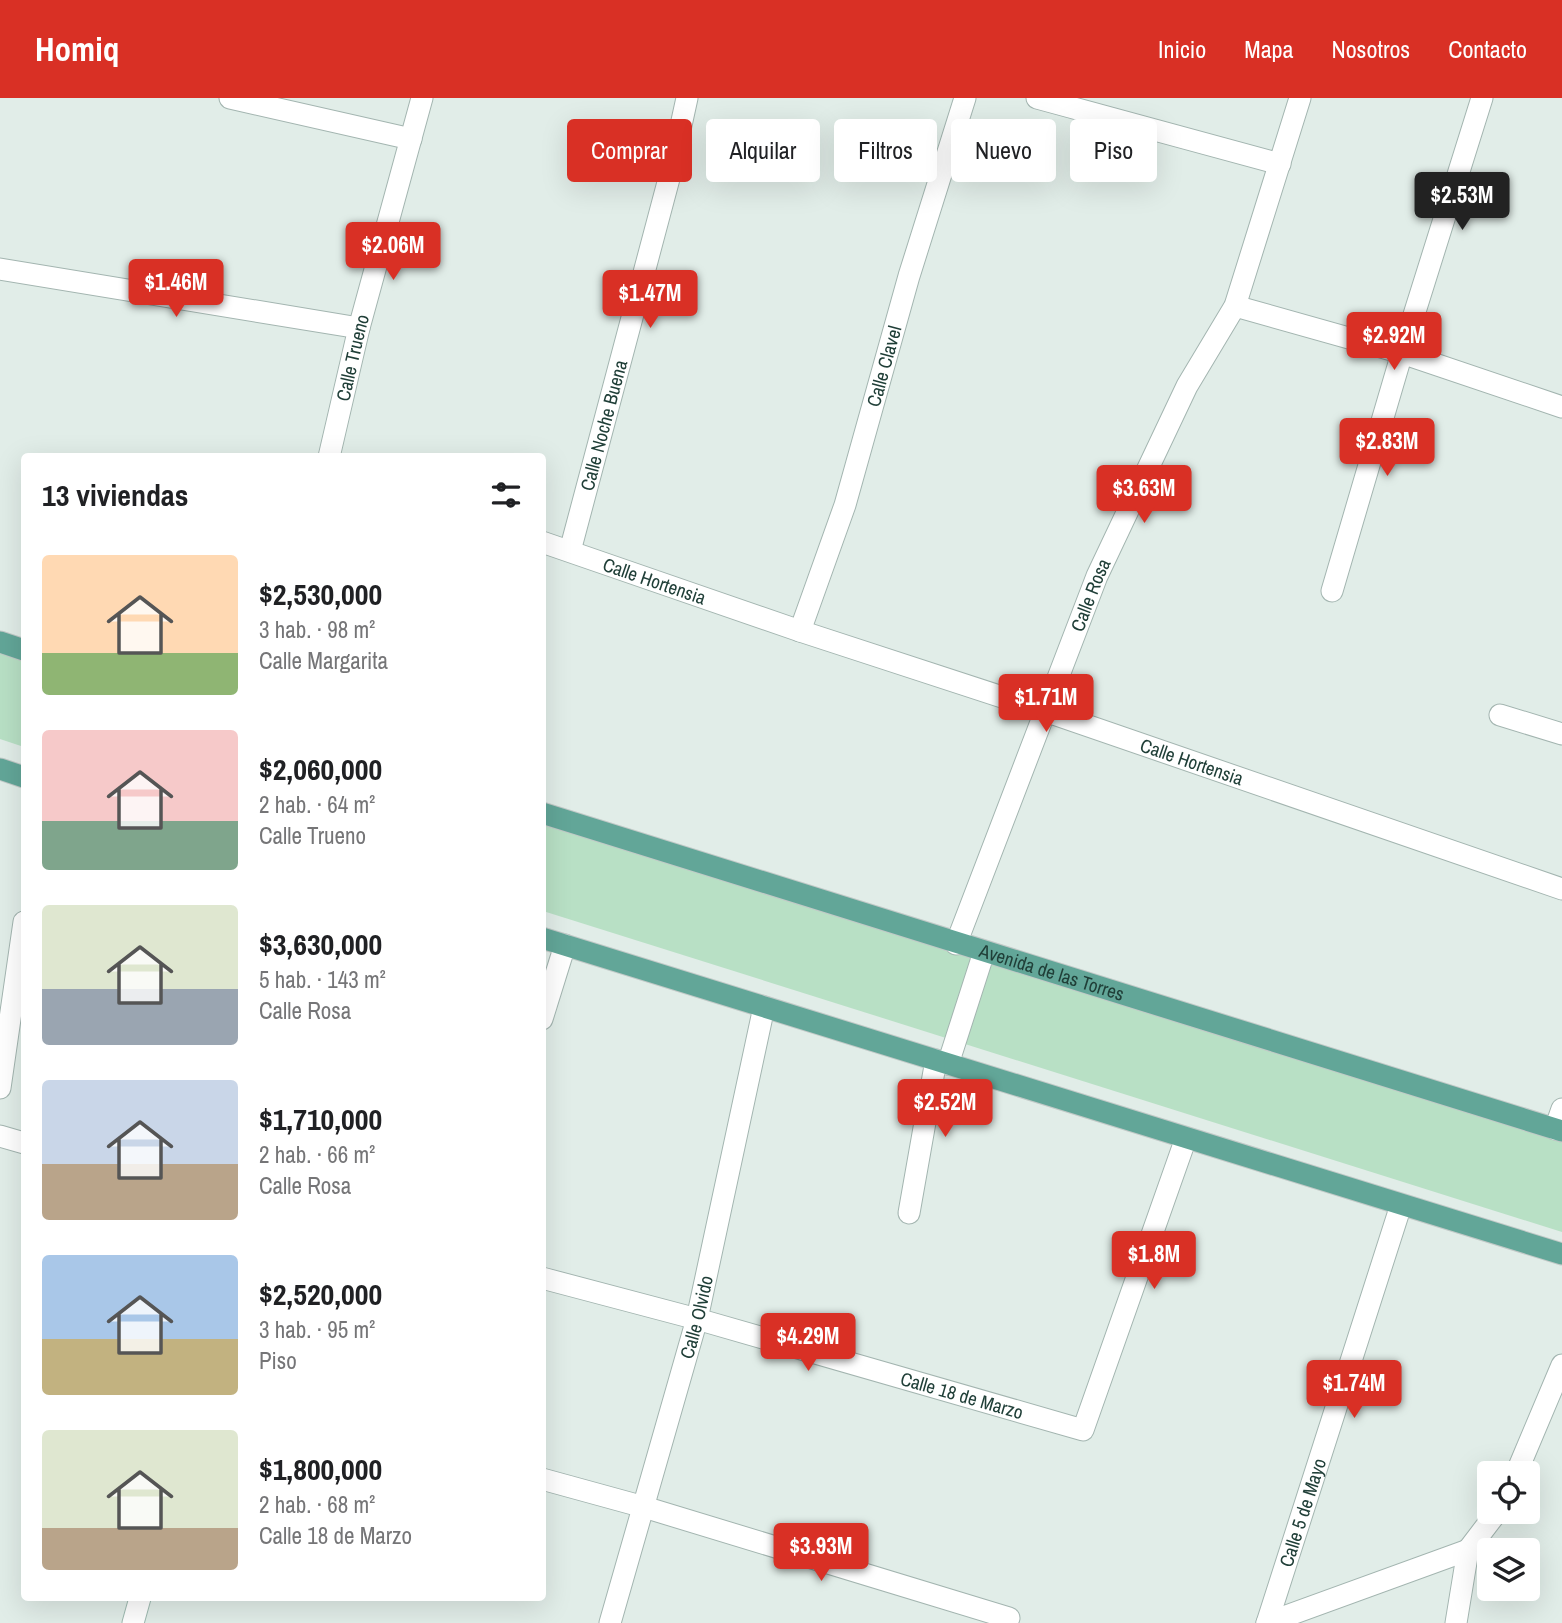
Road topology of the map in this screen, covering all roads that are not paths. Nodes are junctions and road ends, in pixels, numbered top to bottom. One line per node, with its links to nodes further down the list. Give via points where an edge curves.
1 (230, 98): 8 (street)
2 (422, 98): 8 (street, Calle Trueno)
3 (687, 98): 17 (street, Calle Noche Buena)
4 (965, 98): 19 (street, Calle Clavel, via 845,505)
5 (1037, 98): 9 (street)
6 (1300, 98): 9 (street, Calle Rosa)
7 (1482, 98): 13 (street)
8 (411, 139): 12 (street, Calle Trueno)
9 (1280, 164): 11 (street, Calle Rosa)
10 (0, 269): 12 (street)
11 (1235, 306): 13 (street); 22 (street, Calle Rosa, via 1186,386 1109,550)
12 (359, 328): 15 (street, Calle Trueno)
13 (1402, 353): 14 (street); 18 (street)
14 (1562, 407)
15 (330, 453)
16 (546, 543): 17 (street, Calle Hortensia)
17 (570, 551): 19 (street, Calle Hortensia)
18 (1332, 591)
19 (800, 631): 22 (street, Calle Hortensia)
20 (0, 642): 21 (main road)
21 (21, 649)
22 (1045, 711): 28 (street, Calle Hortensia); 31 (street, Calle Rosa)
23 (1500, 715): 24 (street)
24 (1562, 734)
25 (0, 769): 26 (main road)
26 (21, 776)
27 (546, 814): 31 (main road, Avenida de las Torres)
28 (1562, 889)
29 (546, 939): 32 (main road)
30 (21, 943): 37 (street)
31 (956, 944): 33 (main road, Avenida de las Torres)
32 (565, 946): 34 (street); 35 (main road)
33 (984, 952): 36 (street); 38 (main road, Avenida de las Torres)
34 (546, 1007)
35 (764, 1007): 36 (main road); 46 (street, Calle Olvido)
36 (942, 1062): 40 (main road); 43 (street)
37 (0, 1088)
38 (1560, 1123)
39 (0, 1136): 41 (street)
40 (1186, 1138): 42 (main road); 46 (street, Calle 18 de Marzo, via 1083,1430)
41 (21, 1142)
42 (1401, 1205): 44 (main road); 57 (street, Calle 5 de Mayo)
43 (909, 1213)
44 (1562, 1254)
45 (546, 1280): 46 (street, Calle 18 de Marzo)
46 (696, 1319): 50 (street, Calle Olvido)
47 (1562, 1365): 48 (street)
48 (1521, 1461)
49 (546, 1480): 50 (street)
50 (644, 1507): 54 (street); 56 (street, Calle Olvido)
51 (1488, 1524): 52 (street)
52 (1468, 1550): 57 (street); 58 (street)
53 (140, 1601): 55 (street)
54 (1009, 1618)
55 (137, 1622)
56 (610, 1623)
57 (1267, 1623)
58 (1456, 1623)

